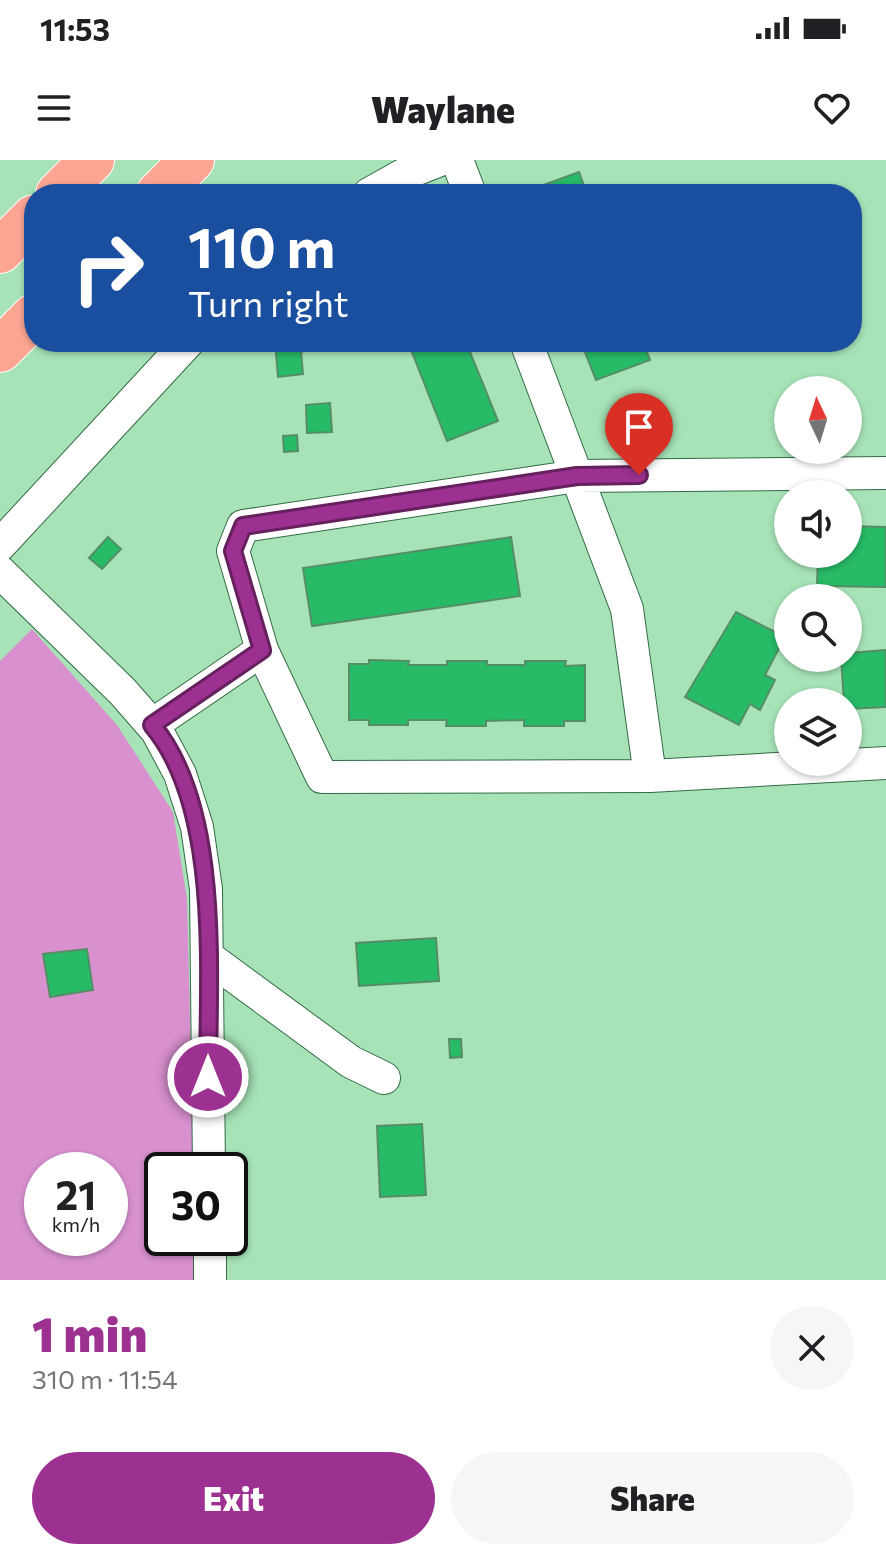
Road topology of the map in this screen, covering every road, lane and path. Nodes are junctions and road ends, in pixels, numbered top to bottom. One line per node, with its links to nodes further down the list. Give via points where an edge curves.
1 (68, 160): 6 (highway)
2 (92, 160): 7 (highway)
3 (192, 160): 8 (highway)
4 (440, 160): 9 (street)
5 (457, 160): 10 (street)
6 (55, 184)
7 (68, 184)
8 (168, 184)
9 (387, 184)
10 (466, 184)
11 (24, 227): 12 (highway)
12 (0, 251)
13 (24, 326): 14 (highway)
14 (0, 350)
15 (179, 352): 19 (street)
16 (530, 352): 18 (street)
17 (886, 473): 18 (street)
18 (577, 476): 21 (street, via 243,526 233,551); 24 (street, via 627,609)
19 (0, 545)
20 (0, 572): 22 (street)
21 (262, 650): 22 (street); 24 (street, via 322,777)
22 (152, 725): 25 (street, via 180,774 197,827)
23 (886, 763): 24 (street)
24 (650, 776)
25 (208, 957): 26 (street, via 351,1062); 27 (street)
26 (384, 1078)
27 (209, 1152)
28 (210, 1256): 29 (street)
29 (210, 1280)

